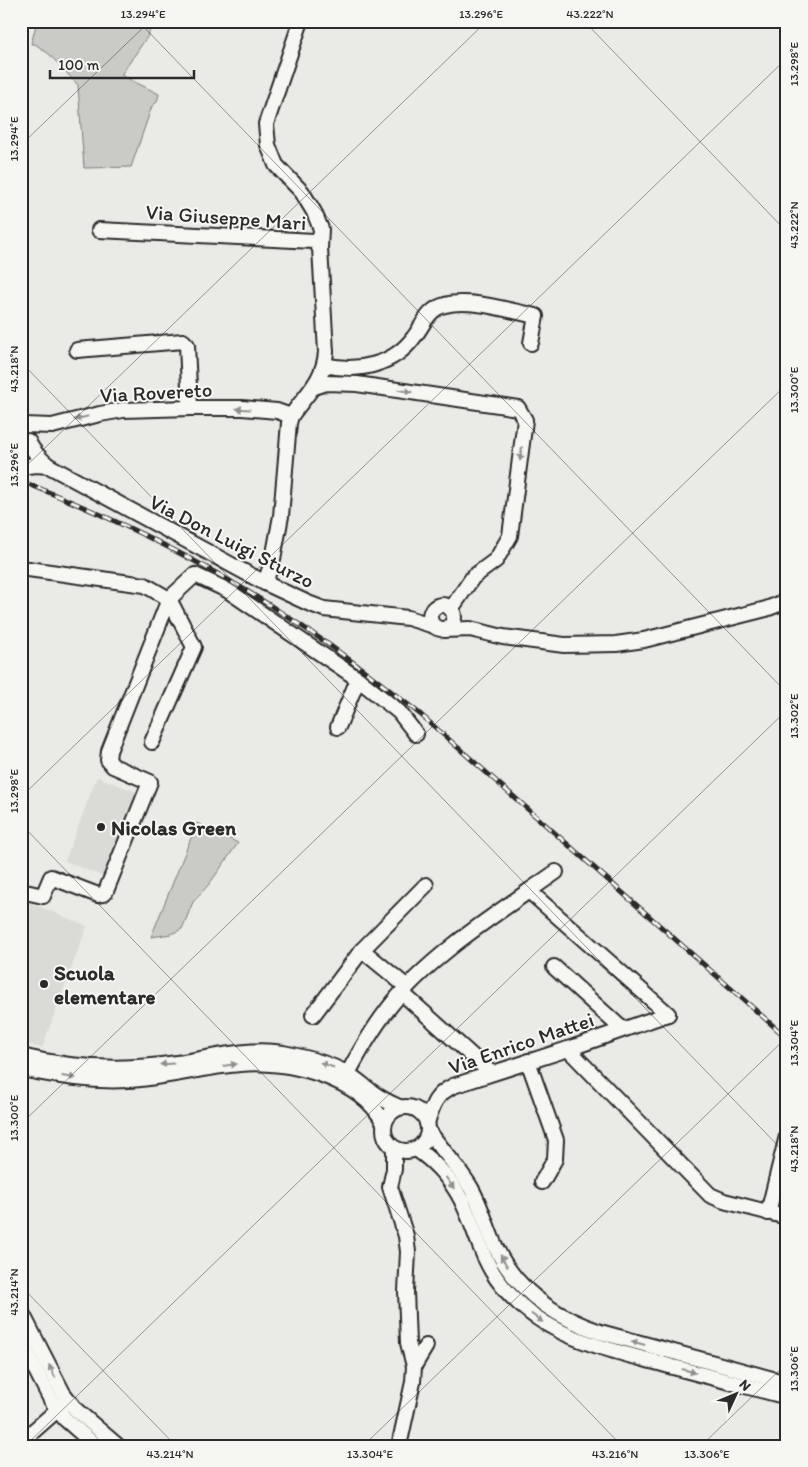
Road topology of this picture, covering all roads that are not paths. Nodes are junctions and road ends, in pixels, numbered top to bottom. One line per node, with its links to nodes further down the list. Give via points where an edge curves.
1 (301, 21): 3 (street, via 266,124 268,145 276,165 302,192 314,212 321,229)
2 (99, 230): 3 (street, Via Giuseppe Mari, via 314,241)
3 (320, 248): 6 (street, Via Giuseppe Mari)
4 (531, 343): 7 (street, via 536,316 471,304 444,305 433,310 407,345)
5 (77, 350): 11 (street, via 183,341 187,346)
6 (325, 365): 8 (street, via 339,369); 10 (street)
7 (372, 366): 8 (street); 9 (street)
8 (357, 368): 9 (street, via 352,376)
9 (357, 384): 10 (street, via 326,383); 22 (street, one-way to 22, via 518,408 525,420 510,536 496,560 473,577)
10 (314, 387): 12 (street)
11 (190, 408): 12 (street, Via Rovereto, one-way to 11, via 277,411 242,408); 13 (street, Via Rovereto, one-way to 13, via 123,410 52,426)
12 (291, 416): 19 (street, via 281,516 273,559)
13 (22, 424): 14 (street, via 30,431)
14 (28, 441): 15 (street); 16 (street, Via Don Luigi Sturzo, via 38,457)
15 (21, 457)
16 (50, 466): 17 (street, Via Don Luigi Sturzo); 19 (street, Via Don Luigi Sturzo)
17 (21, 467)
18 (21, 568): 20 (street, via 145,585)
19 (264, 583): 23 (street, Via Don Luigi Sturzo, via 324,609)
20 (169, 600): 25 (street, via 195,575 228,590); 28 (street, via 194,647); 32 (street, via 109,751 108,760 113,766 150,782 105,893 98,895 51,876 43,896)
21 (787, 601): 24 (street, Via Don Luigi Sturzo, via 640,641 616,644 564,645)
22 (452, 611): 23 (street, via 451,626); 23 (street, Via Don Luigi Sturzo, via 444,605 436,606); 24 (street, Via Don Luigi Sturzo)
23 (435, 622): 24 (street, Via Don Luigi Sturzo)
24 (470, 629)
25 (358, 679): 26 (street); 27 (street, via 399,712)
26 (338, 727)
27 (416, 734)
28 (152, 742)
29 (556, 872): 31 (street)
30 (426, 885): 33 (street)
31 (529, 891): 35 (street, via 446,952); 37 (street, Via Enrico Mattei, via 668,1014)
32 (21, 892)
33 (362, 950): 35 (street); 36 (street)
34 (554, 968): 37 (street, Via Enrico Mattei)
35 (404, 990): 42 (street); 43 (street, via 376,1026)
36 (314, 1016)
37 (622, 1029): 38 (street, Via Enrico Mattei)
38 (568, 1049): 40 (street, Via Enrico Mattei); 53 (street, via 710,1195)
39 (21, 1056): 43 (street, one-way to 39, via 318,1062 280,1052 243,1051 128,1068 83,1067)
40 (528, 1061): 42 (street, Via Enrico Mattei); 52 (street, via 556,1140 555,1159)
41 (21, 1069): 43 (street, one-way to 43, via 82,1079 126,1080 242,1063 279,1064)
42 (490, 1072): 44 (street, Via Enrico Mattei, via 453,1086)
43 (345, 1079): 45 (street); 46 (street)
44 (435, 1099): 45 (street, Via Enrico Mattei); 47 (street, Via Enrico Mattei)
45 (406, 1107): 46 (street, via 391,1112); 47 (street, via 423,1115)
46 (384, 1123): 49 (street, via 385,1137)
47 (428, 1126): 50 (street, via 423,1143); 59 (street, one-way to 47, via 600,1332 574,1323 548,1308 509,1271 471,1188)
48 (787, 1136): 53 (street)
49 (394, 1148): 50 (street); 51 (street)
50 (414, 1150): 51 (street); 60 (street, one-way to 60, via 435,1164 461,1199 497,1278 518,1303 543,1322 567,1336 598,1346)
51 (394, 1169): 58 (street, via 390,1187 406,1236 408,1343)
52 (542, 1182)
53 (768, 1213): 54 (street)
54 (787, 1217)
55 (21, 1311): 61 (street, one-way to 55, via 62,1393)
56 (21, 1341): 61 (street, via 51,1400)
57 (426, 1346): 58 (street)
58 (414, 1366): 65 (street)
59 (787, 1383)
60 (787, 1397)
61 (63, 1404): 62 (street, via 30,1434); 63 (street, via 66,1419); 64 (street, via 76,1410)
62 (32, 1446)
63 (96, 1446)
64 (118, 1446)
65 (399, 1446)

